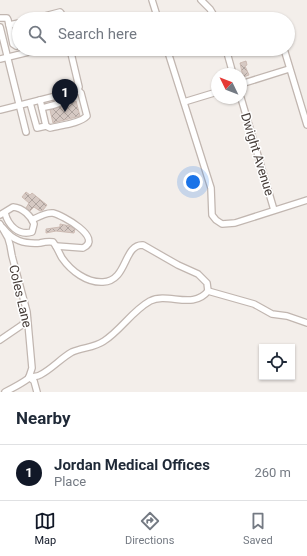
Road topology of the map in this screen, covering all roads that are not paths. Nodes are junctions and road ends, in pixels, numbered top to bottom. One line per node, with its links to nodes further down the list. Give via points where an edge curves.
1 (152, 0): 3 (street)
2 (202, 0): 4 (street)
3 (156, 12)
4 (212, 12)
5 (0, 18): 7 (street, via 7,18)
6 (12, 24): 7 (street)
7 (9, 25): 9 (street)
8 (0, 27): 15 (street)
9 (12, 39)
10 (12, 56): 15 (street)
11 (72, 56): 20 (street, via 80,87)
12 (169, 56): 24 (street)
13 (228, 56): 17 (street)
14 (286, 56): 18 (street)
15 (8, 57): 16 (street); 27 (street)
16 (0, 59)
17 (231, 68)
18 (289, 69): 19 (street); 30 (street)
19 (247, 82)
20 (78, 90): 21 (street); 31 (street, via 87,116 84,120 50,128)
21 (67, 94): 23 (street); 28 (street, via 61,103)
22 (211, 94): 24 (street)
23 (40, 100): 25 (street); 28 (street)
24 (184, 102): 34 (street, via 211,188 212,214 218,222 239,222)
25 (30, 103): 27 (street); 31 (street, via 37,128)
26 (243, 104): 34 (street, Dwight Avenue)
27 (20, 106): 29 (street); 32 (street)
28 (42, 108): 31 (street)
29 (0, 110)
30 (307, 125)
31 (46, 126)
32 (26, 132)
33 (307, 200): 34 (street)
34 (274, 210)
35 (2, 214): 36 (street, via 13,207 25,212); 37 (street)
36 (32, 220): 37 (street, via 34,228 32,232 26,233); 39 (street, via 53,213 88,236 88,243 83,248)
37 (8, 222): 38 (street)
38 (2, 226): 39 (street, via 11,237 19,241 51,241); 41 (street, Coles Lane, via 10,245)
39 (56, 246): 40 (street, via 63,259 75,272 90,280 108,282 117,276 134,248 143,245 198,274 207,283)
40 (208, 291): 42 (street, via 254,304 272,314); 44 (street, via 201,297 191,300 162,298 151,301 105,341 74,352 41,375)
41 (28, 317): 43 (street, via 22,325); 44 (street, Coles Lane, via 32,368)
42 (307, 323)
43 (0, 340)
44 (30, 377): 45 (street); 46 (street, Coles Lane)
45 (5, 392)
46 (37, 392)

